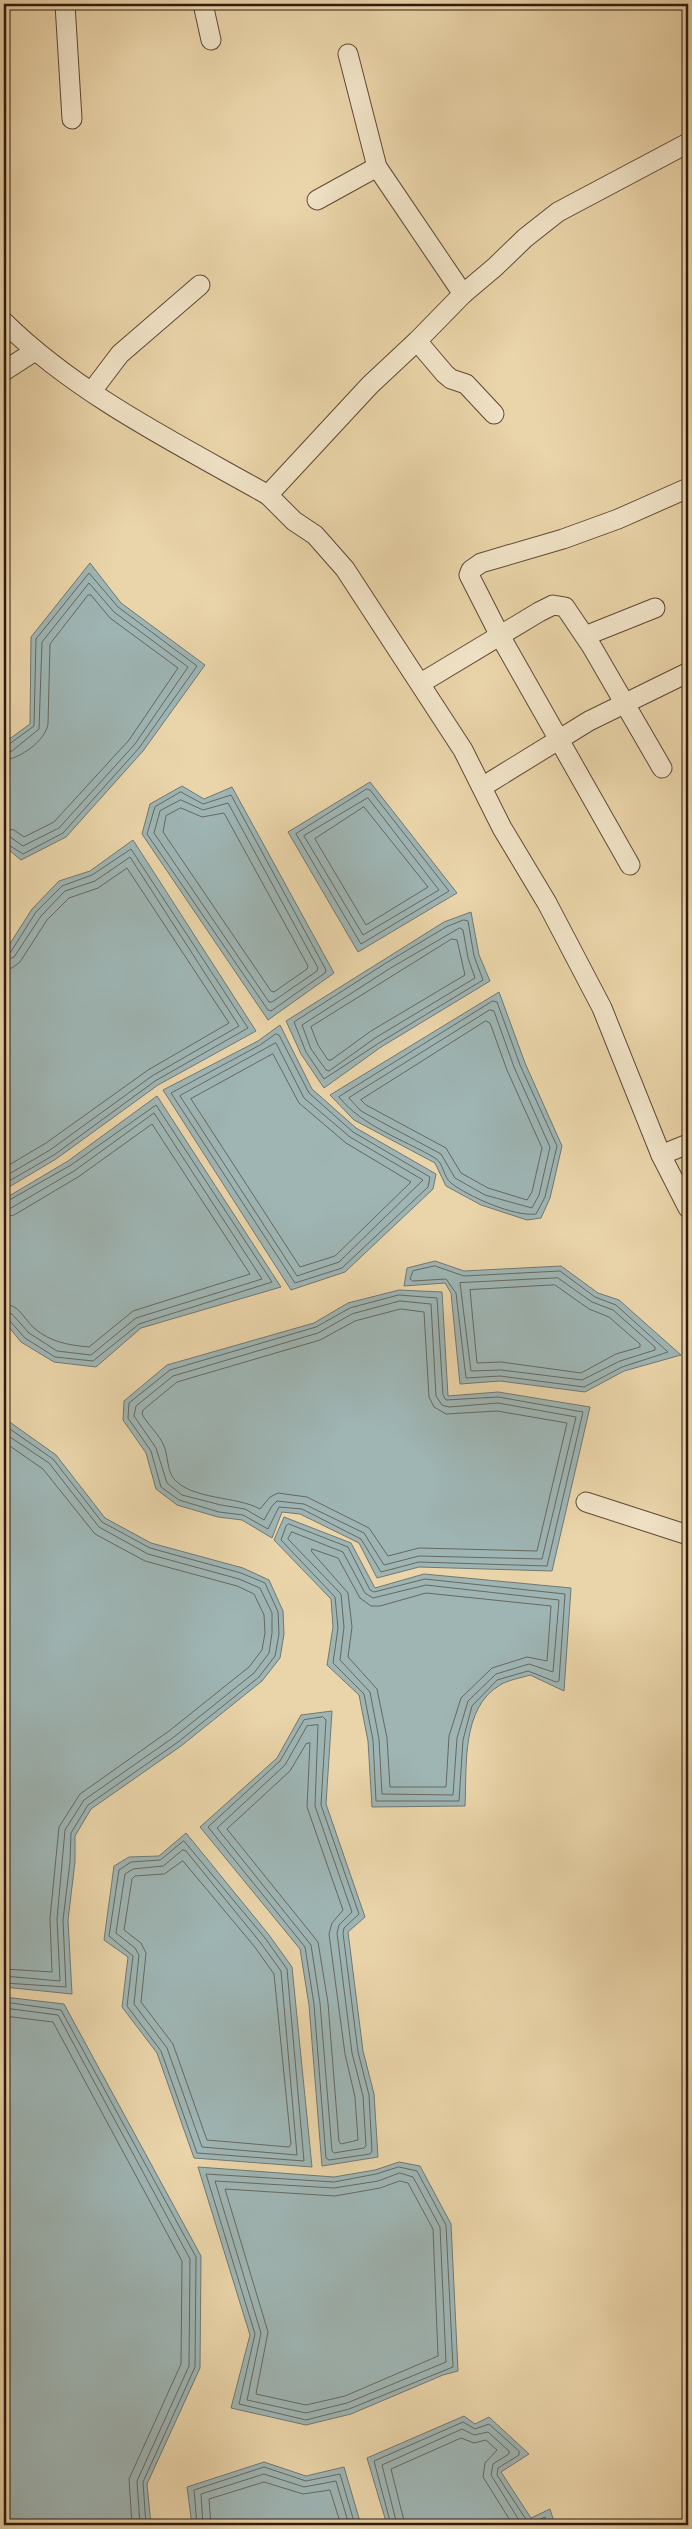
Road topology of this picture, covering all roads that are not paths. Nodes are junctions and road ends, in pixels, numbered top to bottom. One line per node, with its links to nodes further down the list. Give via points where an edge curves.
1 (64, 4): 5 (street)
2 (203, 4): 3 (street)
3 (210, 40)
4 (348, 54): 7 (street)
5 (72, 118)
6 (688, 143): 10 (street, via 558,212)
7 (377, 167): 8 (street); 10 (street)
8 (317, 200)
9 (200, 285): 15 (street, via 120,354)
10 (463, 294): 12 (street)
11 (4, 322): 13 (street)
12 (417, 341): 16 (street, via 445,374 466,384); 18 (street, via 370,385)
13 (35, 351): 14 (street); 15 (street)
14 (4, 371)
15 (92, 392): 18 (street)
16 (494, 414)
17 (688, 488): 20 (street, via 618,519 563,539 501,555 470,570 470,578)
18 (268, 495): 23 (street, via 335,557)
19 (655, 608): 21 (street)
20 (499, 634): 21 (street, via 553,605 560,605 569,610); 23 (street); 25 (street)
21 (585, 636): 24 (street)
22 (687, 673): 24 (street)
23 (421, 683): 27 (street)
24 (625, 702): 25 (street); 26 (street)
25 (558, 739): 27 (street); 28 (street)
26 (662, 768)
27 (482, 787): 30 (street, via 602,1008)
28 (630, 865)
29 (688, 1144): 30 (street)
30 (661, 1155): 31 (street)
31 (688, 1208)
32 (586, 1502): 33 (street)
33 (688, 1535)

